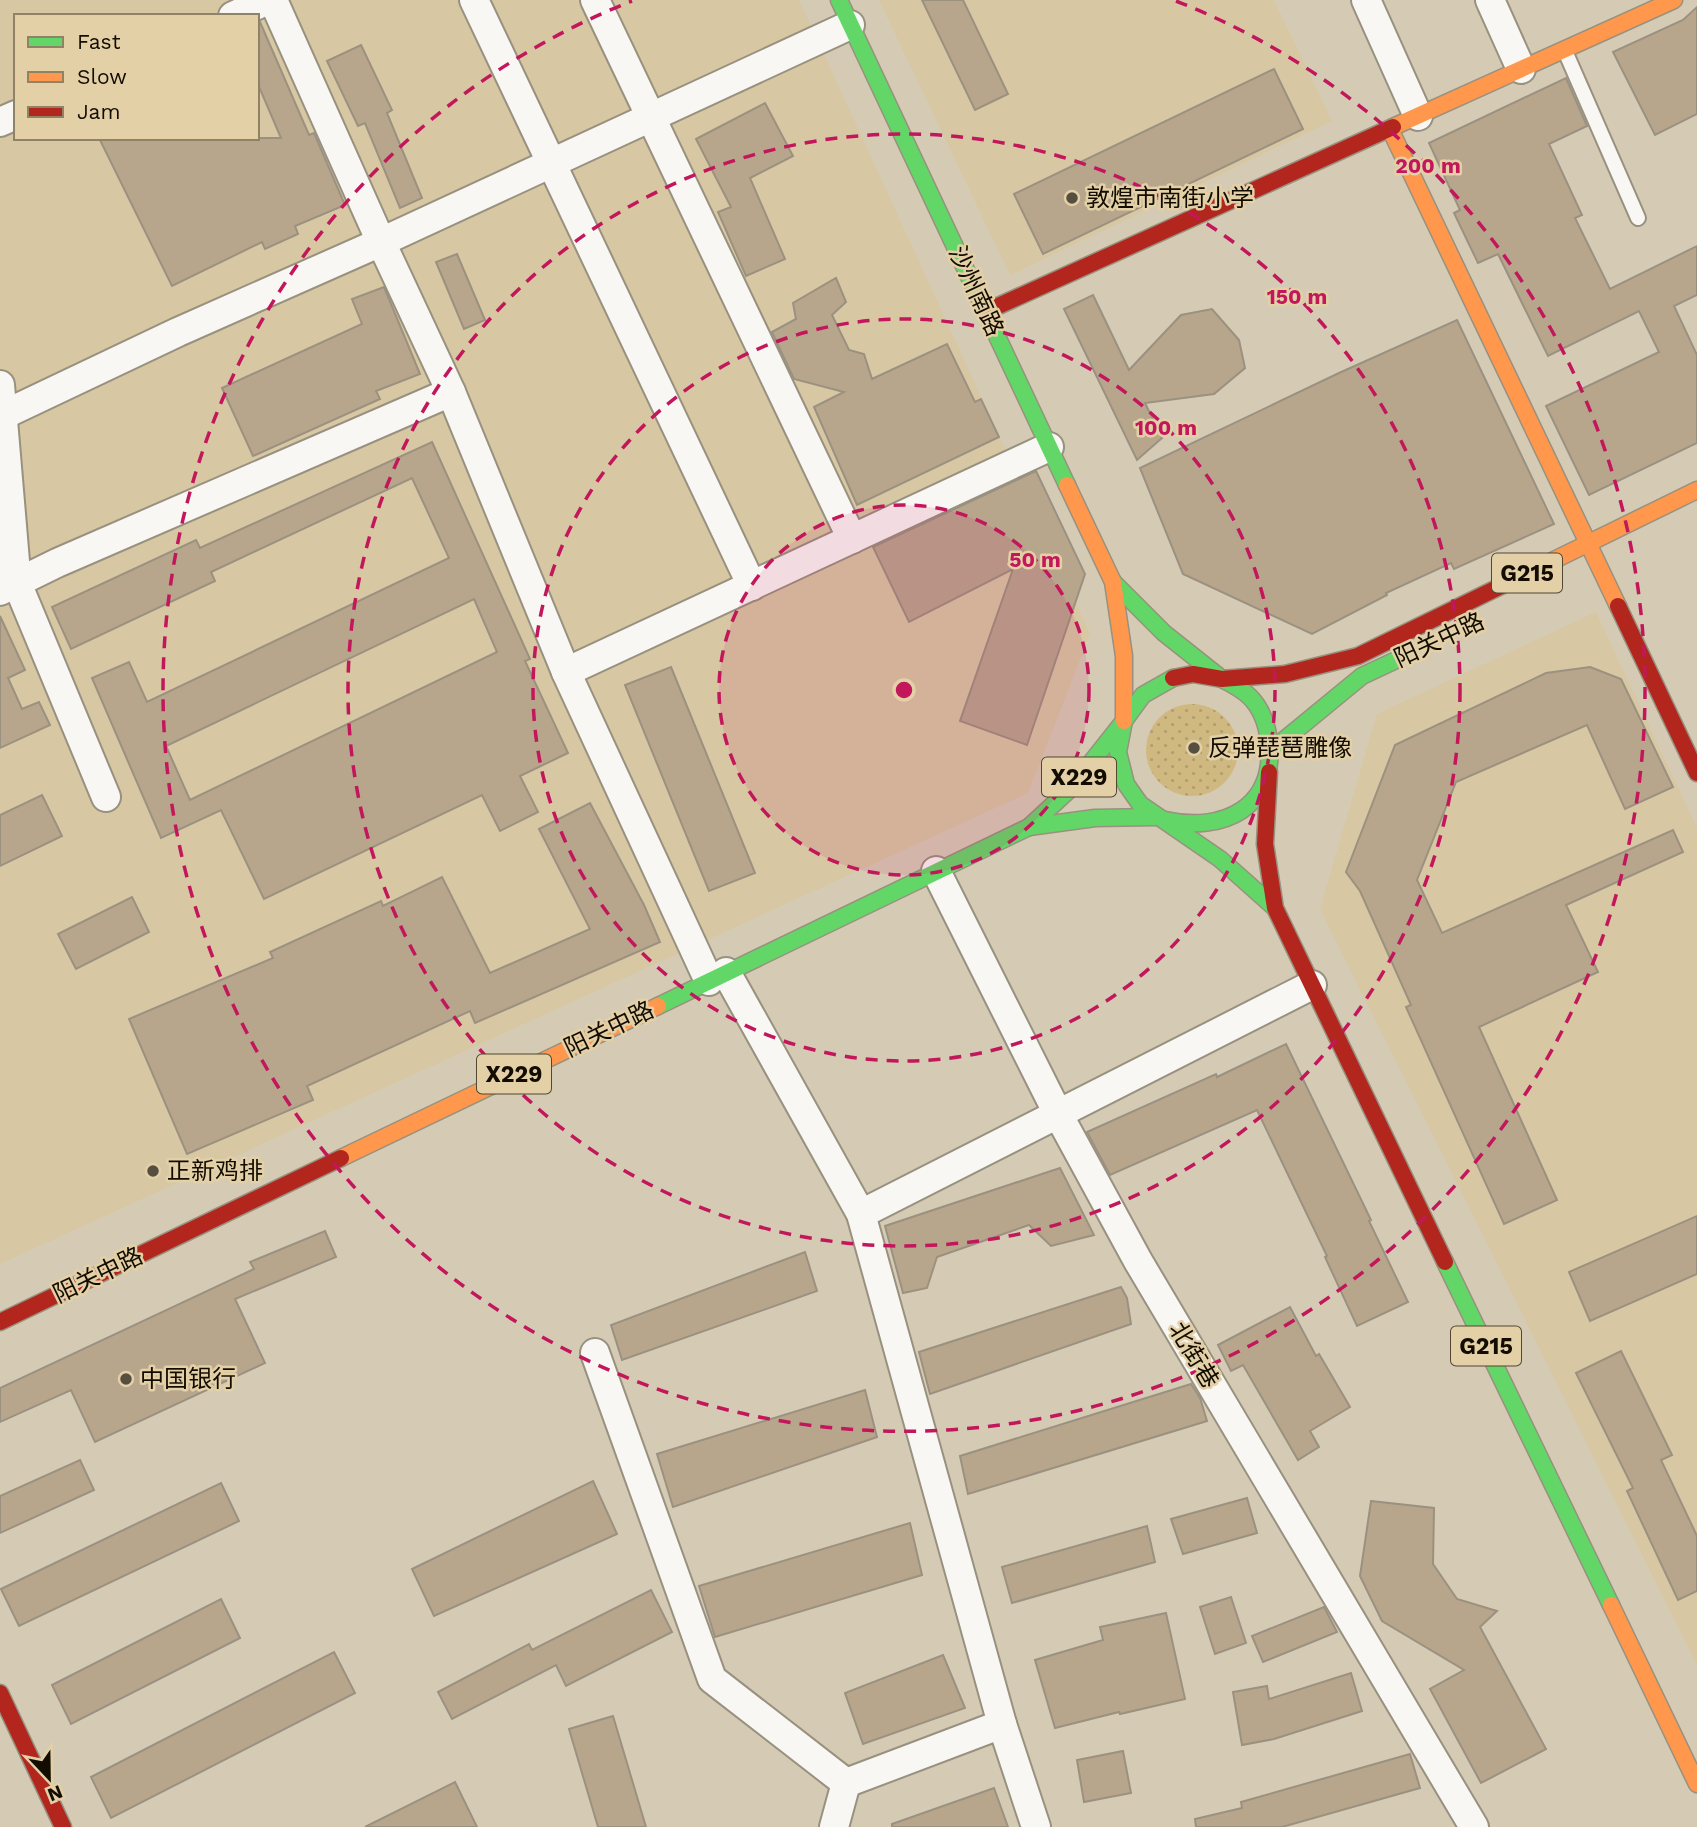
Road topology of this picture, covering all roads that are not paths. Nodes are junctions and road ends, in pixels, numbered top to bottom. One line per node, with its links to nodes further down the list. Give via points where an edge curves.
1 (270, 0): 9 (street); 17 (street)
2 (474, 0): 15 (street)
3 (595, 0): 13 (street)
4 (1366, 0): 12 (street)
5 (1490, 0): 11 (street)
6 (1674, 0): 7 (main road)
7 (1618, 11): 10 (main road)
8 (844, 13): 13 (street); 18 (main road, 沙州南路)
9 (238, 14)
10 (1564, 49): 11 (main road); 16 (lane)
11 (1521, 69): 12 (main road)
12 (1418, 116): 14 (main road)
13 (651, 117): 15 (street); 24 (street)
14 (1390, 129): 18 (main road); 25 (main road)
15 (550, 163): 17 (street); 28 (street)
16 (1638, 218)
17 (381, 242): 20 (street); 21 (street)
18 (985, 312): 22 (main road, 沙州南路)
19 (0, 385): 21 (street)
20 (451, 392): 29 (street); 31 (street)
21 (2, 415): 29 (street)
22 (1049, 447): 24 (street); 27 (main road, 沙州南路)
23 (1697, 490): 25 (main road, 阳关中路 / G215)
24 (852, 539): 28 (street)
25 (1588, 543): 32 (main road, 阳关中路 / G215, via 1358,656 1285,674); 36 (main road, via 1683,732)
26 (0, 551): 29 (street)
27 (1113, 582): 32 (main road, via 1164,633); 33 (main road, via 1124,656)
28 (752, 586): 31 (street)
29 (8, 587): 37 (street)
30 (1412, 653): 34 (main road, 阳关中路, via 1362,676)
31 (566, 672): 42 (street)
32 (1222, 679): 33 (main road, G215, via 1194,674 1169,679 1143,695); 34 (main road, via 1249,696 1264,717)
33 (1125, 721): 38 (main road, G215, via 1118,752 1126,784); 39 (main road, X229, via 1070,789)
34 (1272, 750): 35 (main road)
35 (1269, 772): 38 (main road, via 1250,804 1222,822 1183,827); 41 (main road, via 1265,844)
36 (1697, 773)
37 (106, 797)
38 (1156, 817): 39 (main road, X229, via 1095,818); 41 (main road, G215, via 1220,859)
39 (1029, 827): 40 (main road, 阳关中路 / X229)
40 (936, 871): 42 (main road, 阳关中路 / X229); 44 (street, 北街巷)
41 (1275, 908): 43 (main road, G215)
42 (718, 976): 45 (street); 46 (main road, 阳关中路 / X229)
43 (1312, 985): 44 (street); 51 (main road, G215)
44 (1058, 1114): 45 (street); 55 (street, 北街巷, via 1138,1261)
45 (861, 1214): 49 (street)
46 (0, 1322)
47 (595, 1353): 50 (street, via 712,1679)
48 (0, 1693): 52 (main road)
49 (1002, 1724): 50 (street); 54 (street)
50 (846, 1783): 53 (street)
51 (1697, 1784)
52 (63, 1827)
53 (834, 1827)
54 (1036, 1827)
55 (1474, 1827)

